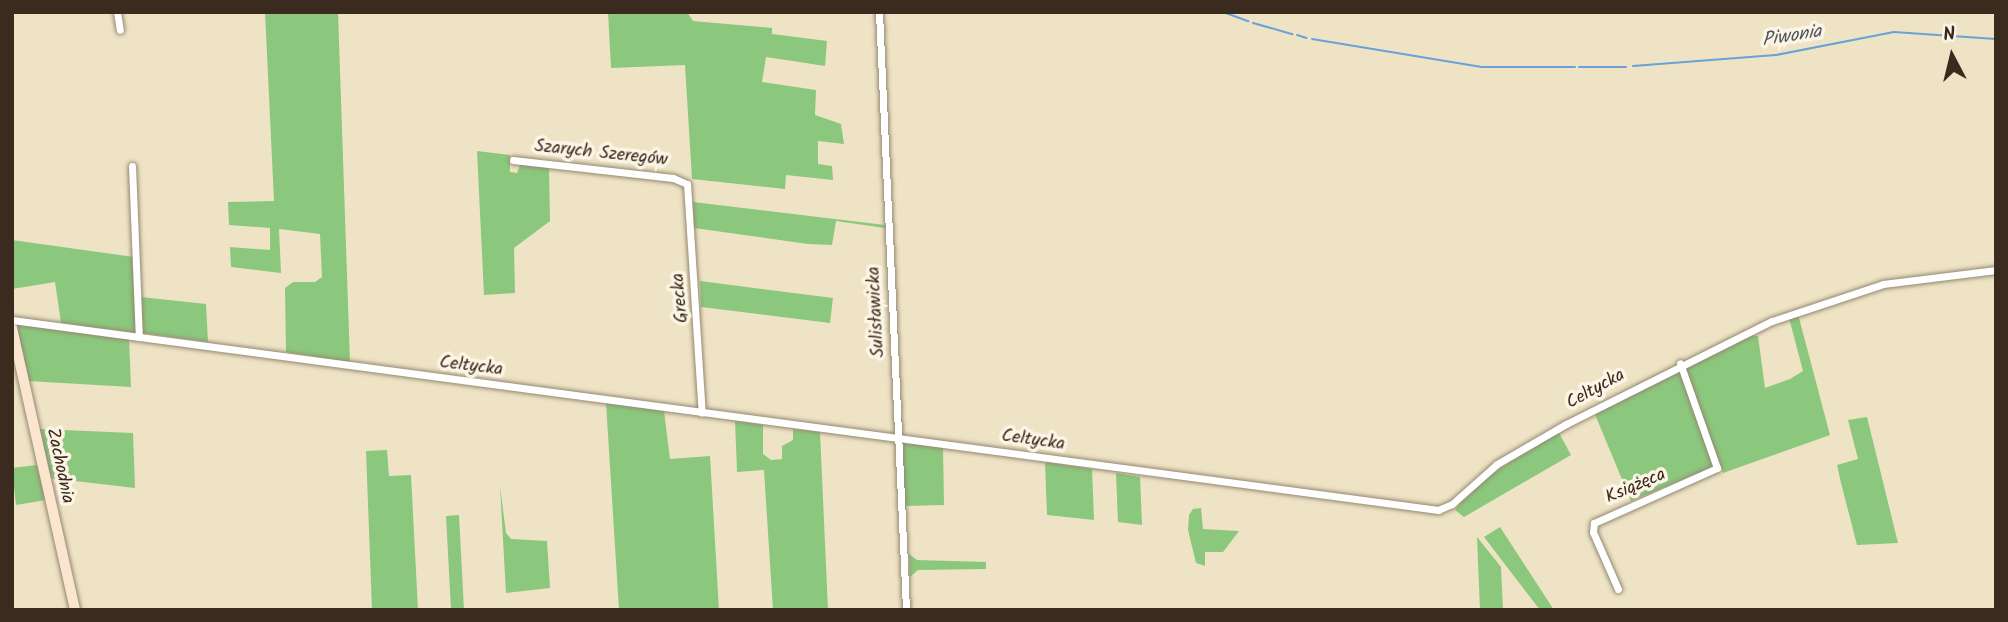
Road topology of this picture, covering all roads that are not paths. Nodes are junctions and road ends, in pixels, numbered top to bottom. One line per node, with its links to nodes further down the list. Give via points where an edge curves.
1 (117, 12): 3 (street)
2 (879, 12): 13 (street, Sulisławicka)
3 (120, 30)
4 (513, 160): 6 (street, Szarych Szeregów)
5 (132, 166): 10 (street)
6 (685, 182): 12 (street, Grecka, via 690,193)
7 (1996, 270): 11 (street, Celtycka, via 1856,291 1790,314)
8 (12, 320): 10 (street, Celtycka)
9 (12, 328): 15 (street, Zachodnia)
10 (139, 337): 12 (street, Celtycka)
11 (1680, 363): 13 (street, Celtycka, via 1512,454 1452,504 1438,510); 14 (street, Książęca, via 1717,468 1594,523 1592,532)
12 (702, 413): 13 (street, Celtycka)
13 (899, 439): 16 (street, Sulisławicka)
14 (1619, 589)
15 (75, 610)
16 (906, 610)

